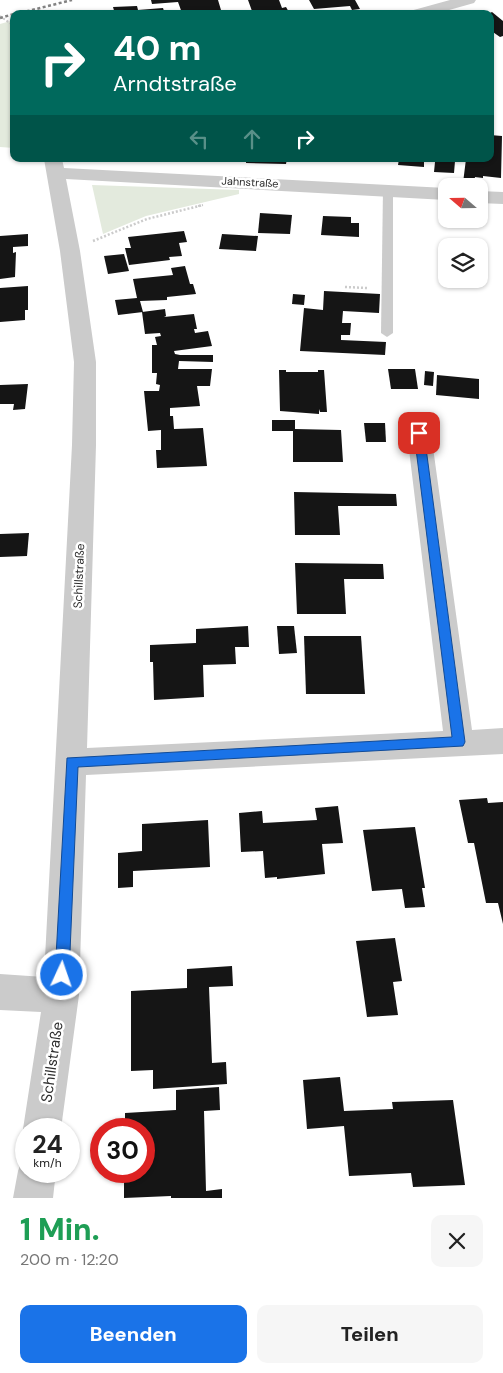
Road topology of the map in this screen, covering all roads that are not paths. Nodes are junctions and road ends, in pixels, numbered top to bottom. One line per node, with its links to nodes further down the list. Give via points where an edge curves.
1 (468, 0): 2 (street)
2 (431, 10)
3 (54, 167): 4 (street, Jahnstraße, via 81,173); 12 (street, Schillstraße, via 70,251 85,362)
4 (388, 189): 5 (street, Jahnstraße); 8 (lane)
5 (438, 193)
6 (488, 197): 7 (street)
7 (503, 198)
8 (387, 333)
9 (419, 433): 11 (street)
10 (503, 741): 11 (street)
11 (459, 742): 12 (street)
12 (72, 762): 14 (street, Schillstraße)
13 (0, 992): 14 (street)
14 (61, 995): 15 (street, Schillstraße)
15 (44, 1118)
16 (35, 1183): 17 (street)
17 (33, 1198)

